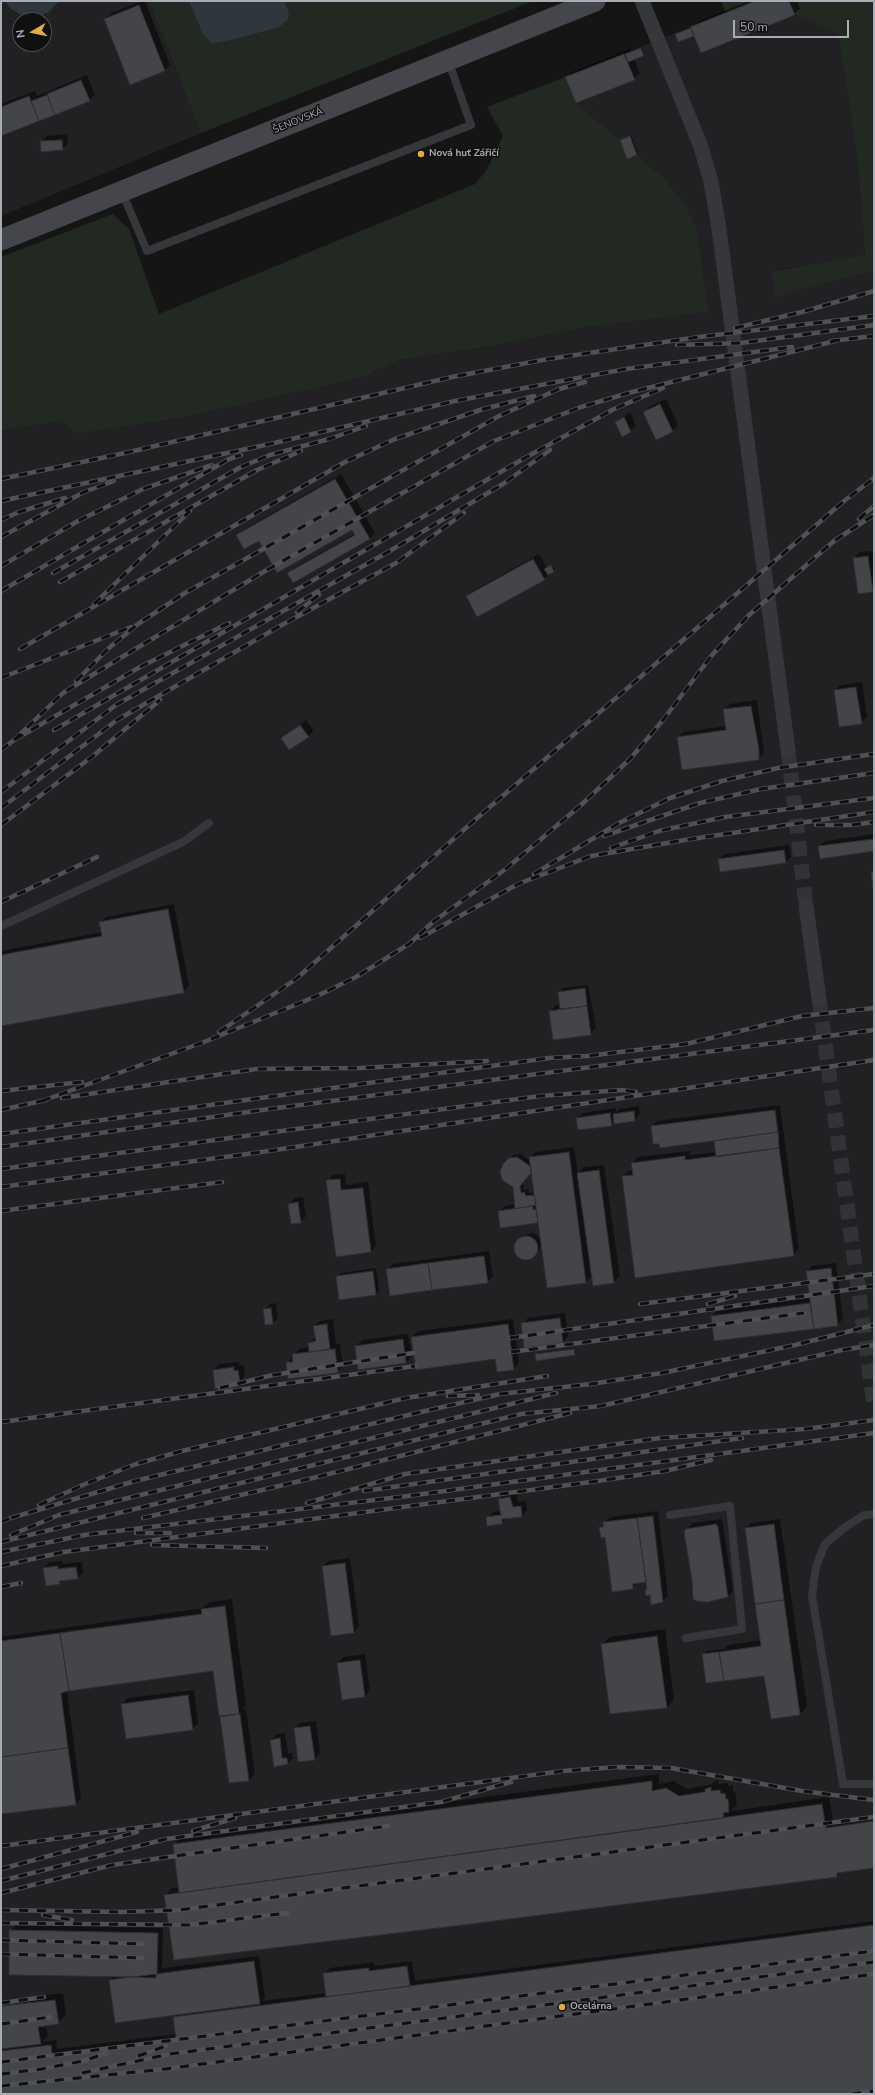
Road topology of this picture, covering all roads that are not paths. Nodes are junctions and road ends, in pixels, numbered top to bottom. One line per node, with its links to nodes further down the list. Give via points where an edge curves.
1 (595, 1): 3 (street, ŠENOVSKÁ)
2 (642, 1): 6 (street, via 701,147 710,182 727,288)
3 (448, 60): 4 (street, ŠENOVSKÁ); 4 (lane, via 471,125 147,251)
4 (122, 192): 5 (street, ŠENOVSKÁ)
5 (1, 240)
6 (788, 750)
7 (209, 823): 9 (lane, via 183,842)
8 (806, 906): 10 (street)
9 (1, 926)
10 (819, 1000)
11 (874, 1514): 14 (lane, via 864,1515 825,1544 816,1567 812,1595 843,1784)
12 (670, 1515): 13 (lane, via 730,1506 742,1629)
13 (686, 1638)
14 (874, 1784)

